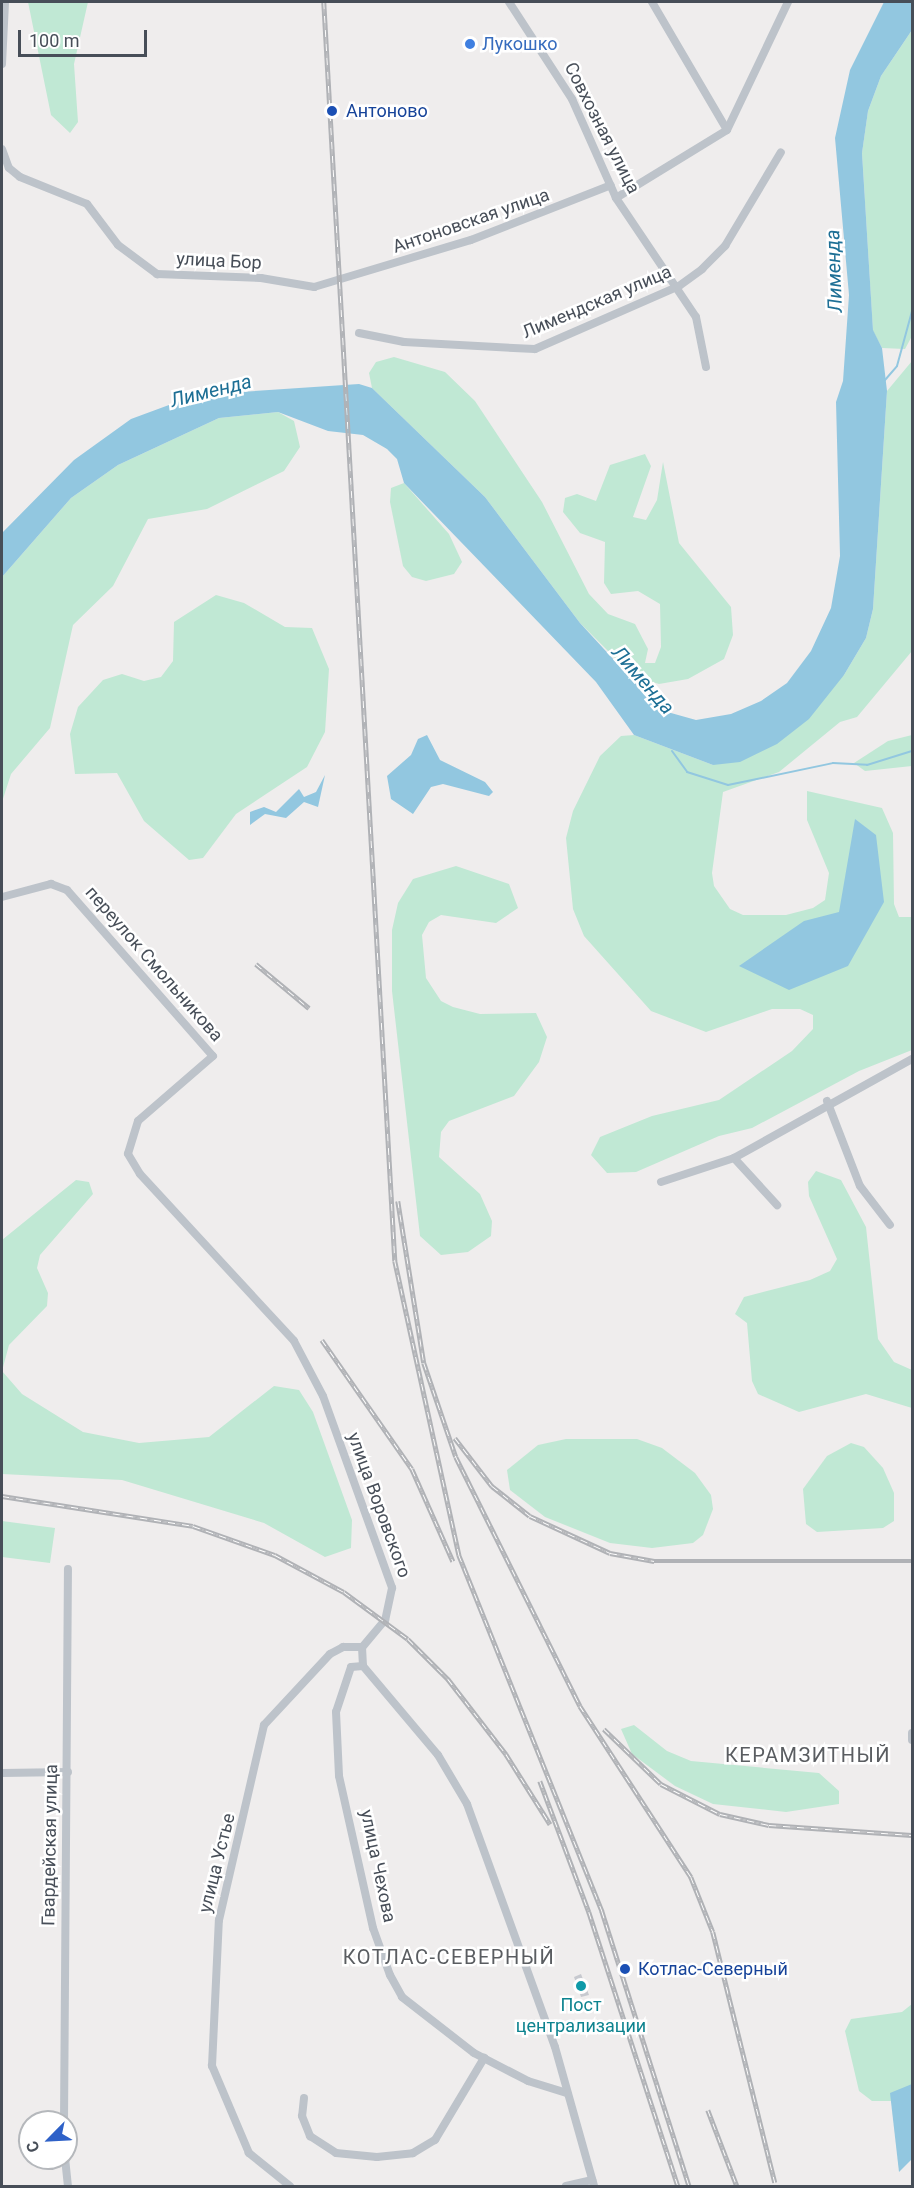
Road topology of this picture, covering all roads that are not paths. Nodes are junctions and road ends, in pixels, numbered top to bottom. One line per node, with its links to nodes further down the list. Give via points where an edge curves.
1 (5, 2): 5 (street)
2 (509, 2): 9 (street, Совхозная улица, via 572,99)
3 (652, 2): 6 (street)
4 (788, 2): 6 (street)
5 (2, 64)
6 (728, 130): 10 (street)
7 (2, 149): 11 (street, улица Бор, via 9,168 20,177 87,204 118,245 157,274 261,278 314,287)
8 (781, 152): 12 (street, Лимендская улица, via 725,246)
9 (611, 185): 10 (street, Совхозная улица); 11 (street, Антоновская улица, via 471,240 363,275)
10 (616, 198): 12 (street, Совхозная улица)
11 (339, 277)
12 (679, 286): 13 (street, Лимендская улица, via 523,352); 14 (street, Совхозная улица, via 702,334)
13 (359, 333)
14 (706, 367)
15 (2, 897): 16 (street, переулок Смольникова, via 51,884 67,890)
16 (213, 1056): 24 (street, улица Воровского, via 138,1121 128,1154 140,1174 294,1341 323,1396 392,1588 385,1620)
17 (912, 1059): 18 (street)
18 (827, 1101): 19 (street); 22 (street, via 860,1186)
19 (734, 1158): 20 (street); 21 (street)
20 (661, 1182)
21 (777, 1205)
22 (890, 1225)
23 (68, 1569): 28 (street, Гвардейская улица)
24 (362, 1647): 25 (street); 37 (street, улица Устье, via 344,1647 330,1654 264,1725 219,1920 213,2066 249,2153)
25 (363, 1666): 30 (street, улица Чехова, via 351,1667 342,1689 336,1742 373,1928 402,1997); 31 (street, via 438,1755 467,1804)
26 (912, 1733): 27 (street)
27 (912, 1740)
28 (68, 1772): 29 (street); 33 (street, Гвардейская улица)
29 (2, 1773)
30 (484, 2058): 31 (street, улица Чехова); 32 (street, via 435,2140 413,2153 377,2157 336,2153 310,2136 302,2116)
31 (567, 2093): 35 (street)
32 (304, 2098)
33 (64, 2110)
34 (66, 2170): 36 (street)
35 (593, 2183): 38 (street)
36 (68, 2187)
37 (290, 2187)
38 (566, 2187)

